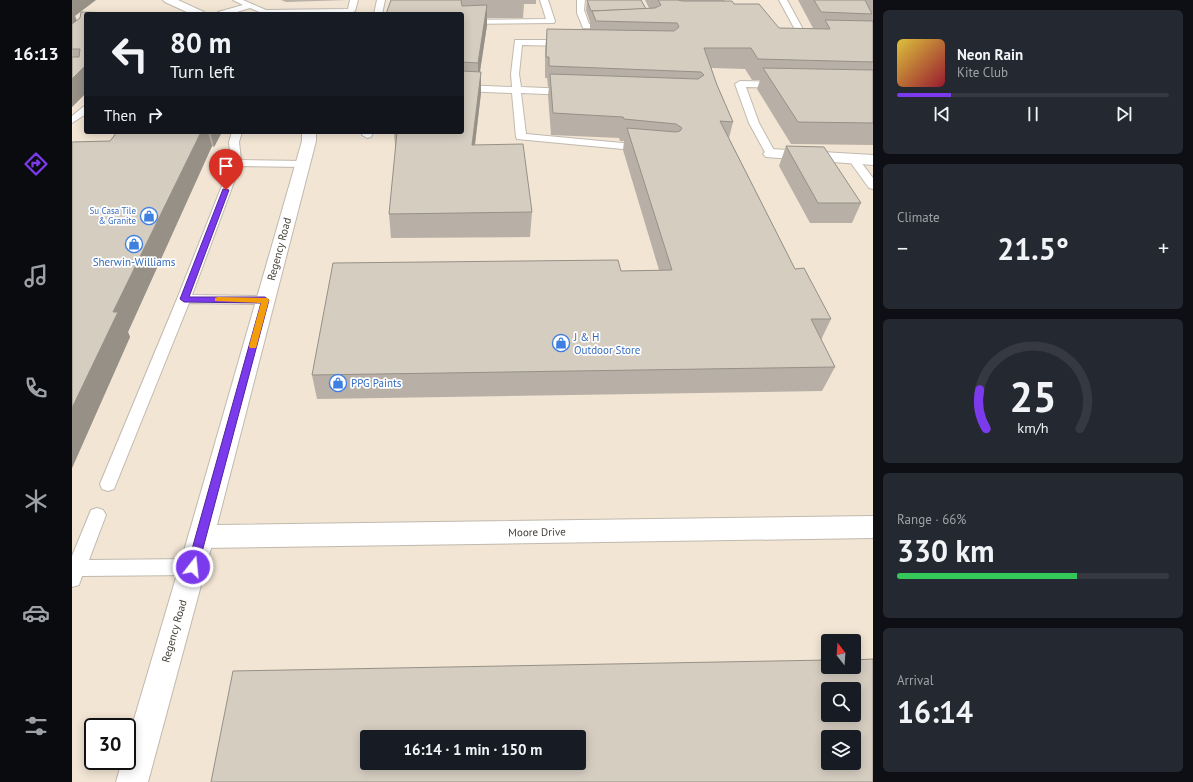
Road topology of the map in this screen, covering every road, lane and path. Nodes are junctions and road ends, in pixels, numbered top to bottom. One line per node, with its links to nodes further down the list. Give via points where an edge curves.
1 (169, 0): 10 (street)
2 (237, 0): 9 (lane)
3 (354, 0): 9 (lane, via 352,11 265,12)
4 (381, 0): 12 (lane)
5 (544, 0): 13 (lane, via 550,21)
6 (581, 0): 7 (lane); 14 (lane, via 580,15 586,26)
7 (589, 0)
8 (783, 0): 15 (lane, via 802,35)
9 (249, 6): 11 (lane)
10 (196, 12)
11 (228, 12)
12 (378, 12)
13 (464, 22)
14 (620, 26)
15 (825, 36)
16 (571, 43): 19 (lane, via 518,42 515,74)
17 (787, 85): 26 (lane, via 740,84 754,123)
18 (464, 88): 19 (lane)
19 (517, 90): 20 (lane); 25 (lane, via 521,137)
20 (578, 92)
21 (84, 112): 22 (lane)
22 (72, 120)
23 (236, 134): 29 (lane, via 234,142)
24 (309, 134): 30 (street, Regency Road)
25 (655, 149)
26 (771, 154): 27 (street)
27 (854, 159): 28 (street); 31 (lane)
28 (873, 160)
29 (236, 163): 30 (lane); 32 (lane)
30 (302, 164): 33 (street, Regency Road)
31 (873, 186)
32 (184, 299): 33 (lane); 34 (lane)
33 (265, 300): 37 (street, Regency Road)
34 (108, 484)
35 (97, 515): 39 (lane)
36 (873, 527): 37 (street, Moore Drive)
37 (201, 538): 38 (street, Regency Road)
38 (193, 567): 39 (lane); 40 (street, Regency Road)
39 (74, 574)
40 (132, 782)

